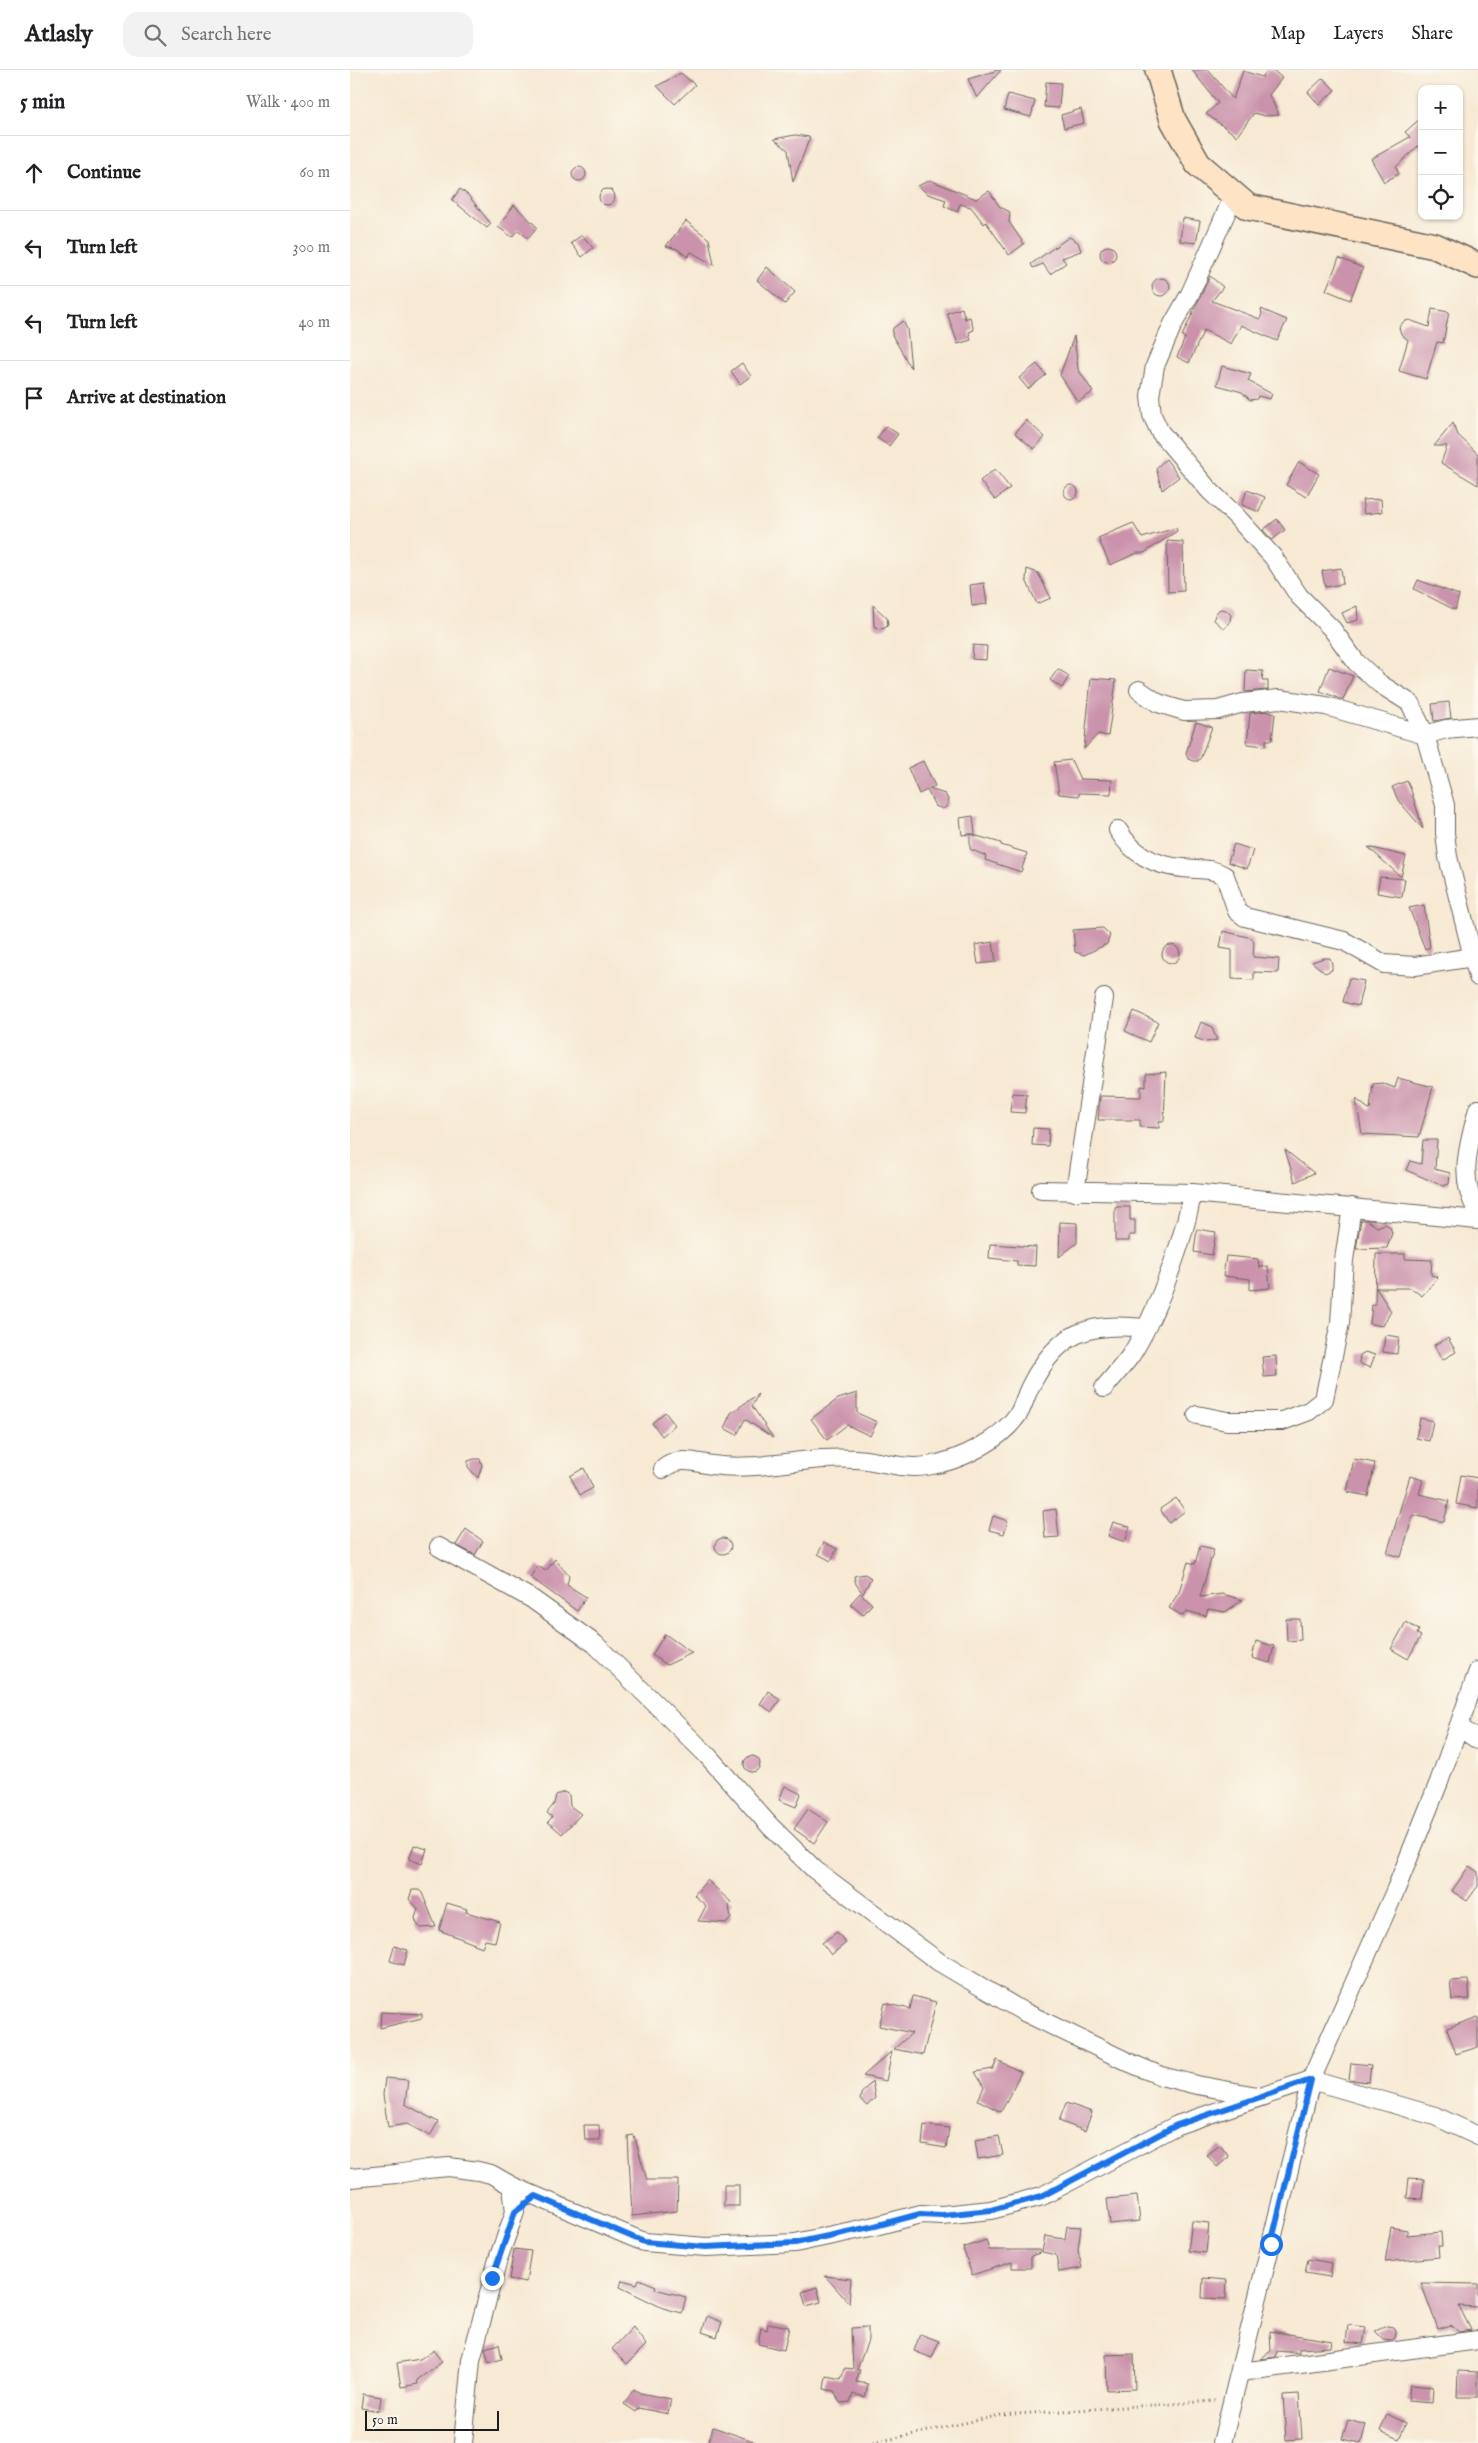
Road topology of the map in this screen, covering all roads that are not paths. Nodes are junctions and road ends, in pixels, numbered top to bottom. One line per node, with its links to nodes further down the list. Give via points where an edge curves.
1 (1158, 70): 2 (street, via 1174,120 1198,164)
2 (1234, 195): 3 (street, via 1248,207 1435,246); 6 (street, via 1155,366 1150,396 1152,415 1160,432 1208,490 1236,515 1273,557 1299,596 1332,629 1356,662 1380,684 1410,703)
3 (1478, 266)
4 (1140, 690): 6 (street, via 1158,703 1184,711 1218,710 1279,699 1326,706)
5 (1478, 726): 6 (street)
6 (1425, 735): 8 (street, via 1445,805 1448,857)
7 (1118, 830): 8 (street, via 1126,845 1154,861 1183,868 1209,869 1225,876 1237,911 1245,917 1344,941 1384,964 1415,966)
8 (1473, 957): 9 (street)
9 (1478, 977)
10 (1104, 998): 13 (street)
11 (1478, 1109): 16 (street, via 1465,1170 1466,1186)
12 (1041, 1190): 13 (street)
13 (1075, 1192): 14 (street)
14 (1192, 1193): 15 (street); 18 (street, via 1174,1258)
15 (1352, 1207): 17 (street); 20 (street, via 1344,1260 1340,1323 1324,1399 1309,1411 1282,1421 1227,1421)
16 (1478, 1212)
17 (1478, 1220)
18 (1145, 1328): 19 (street, via 1130,1355); 21 (street, via 1090,1329 1067,1338 1044,1362 1020,1412 1001,1435 983,1446 941,1462 907,1466 839,1458 733,1467 680,1460)
19 (1104, 1388)
20 (1197, 1416)
21 (663, 1469)
22 (439, 1547): 27 (street, via 532,1599 595,1644 707,1755 770,1826 815,1870 939,1962 1022,2011 1161,2076)
23 (1478, 1671): 24 (street)
24 (1459, 1727): 25 (street); 26 (street, via 1396,1889)
25 (1478, 1740)
26 (1311, 2080): 27 (street); 28 (street, via 1435,2116); 34 (street)
27 (1261, 2096): 31 (street, via 1177,2125 1042,2196 991,2210 920,2214 795,2243 706,2247 644,2242)
28 (1478, 2136)
29 (350, 2178): 30 (street, via 449,2168 490,2174)
30 (512, 2186): 31 (street); 32 (street)
31 (536, 2196): 32 (street)
32 (515, 2212): 35 (street, via 490,2287 471,2360)
33 (1478, 2340): 34 (street)
34 (1240, 2372): 36 (street)
35 (463, 2443)
36 (1222, 2443)

